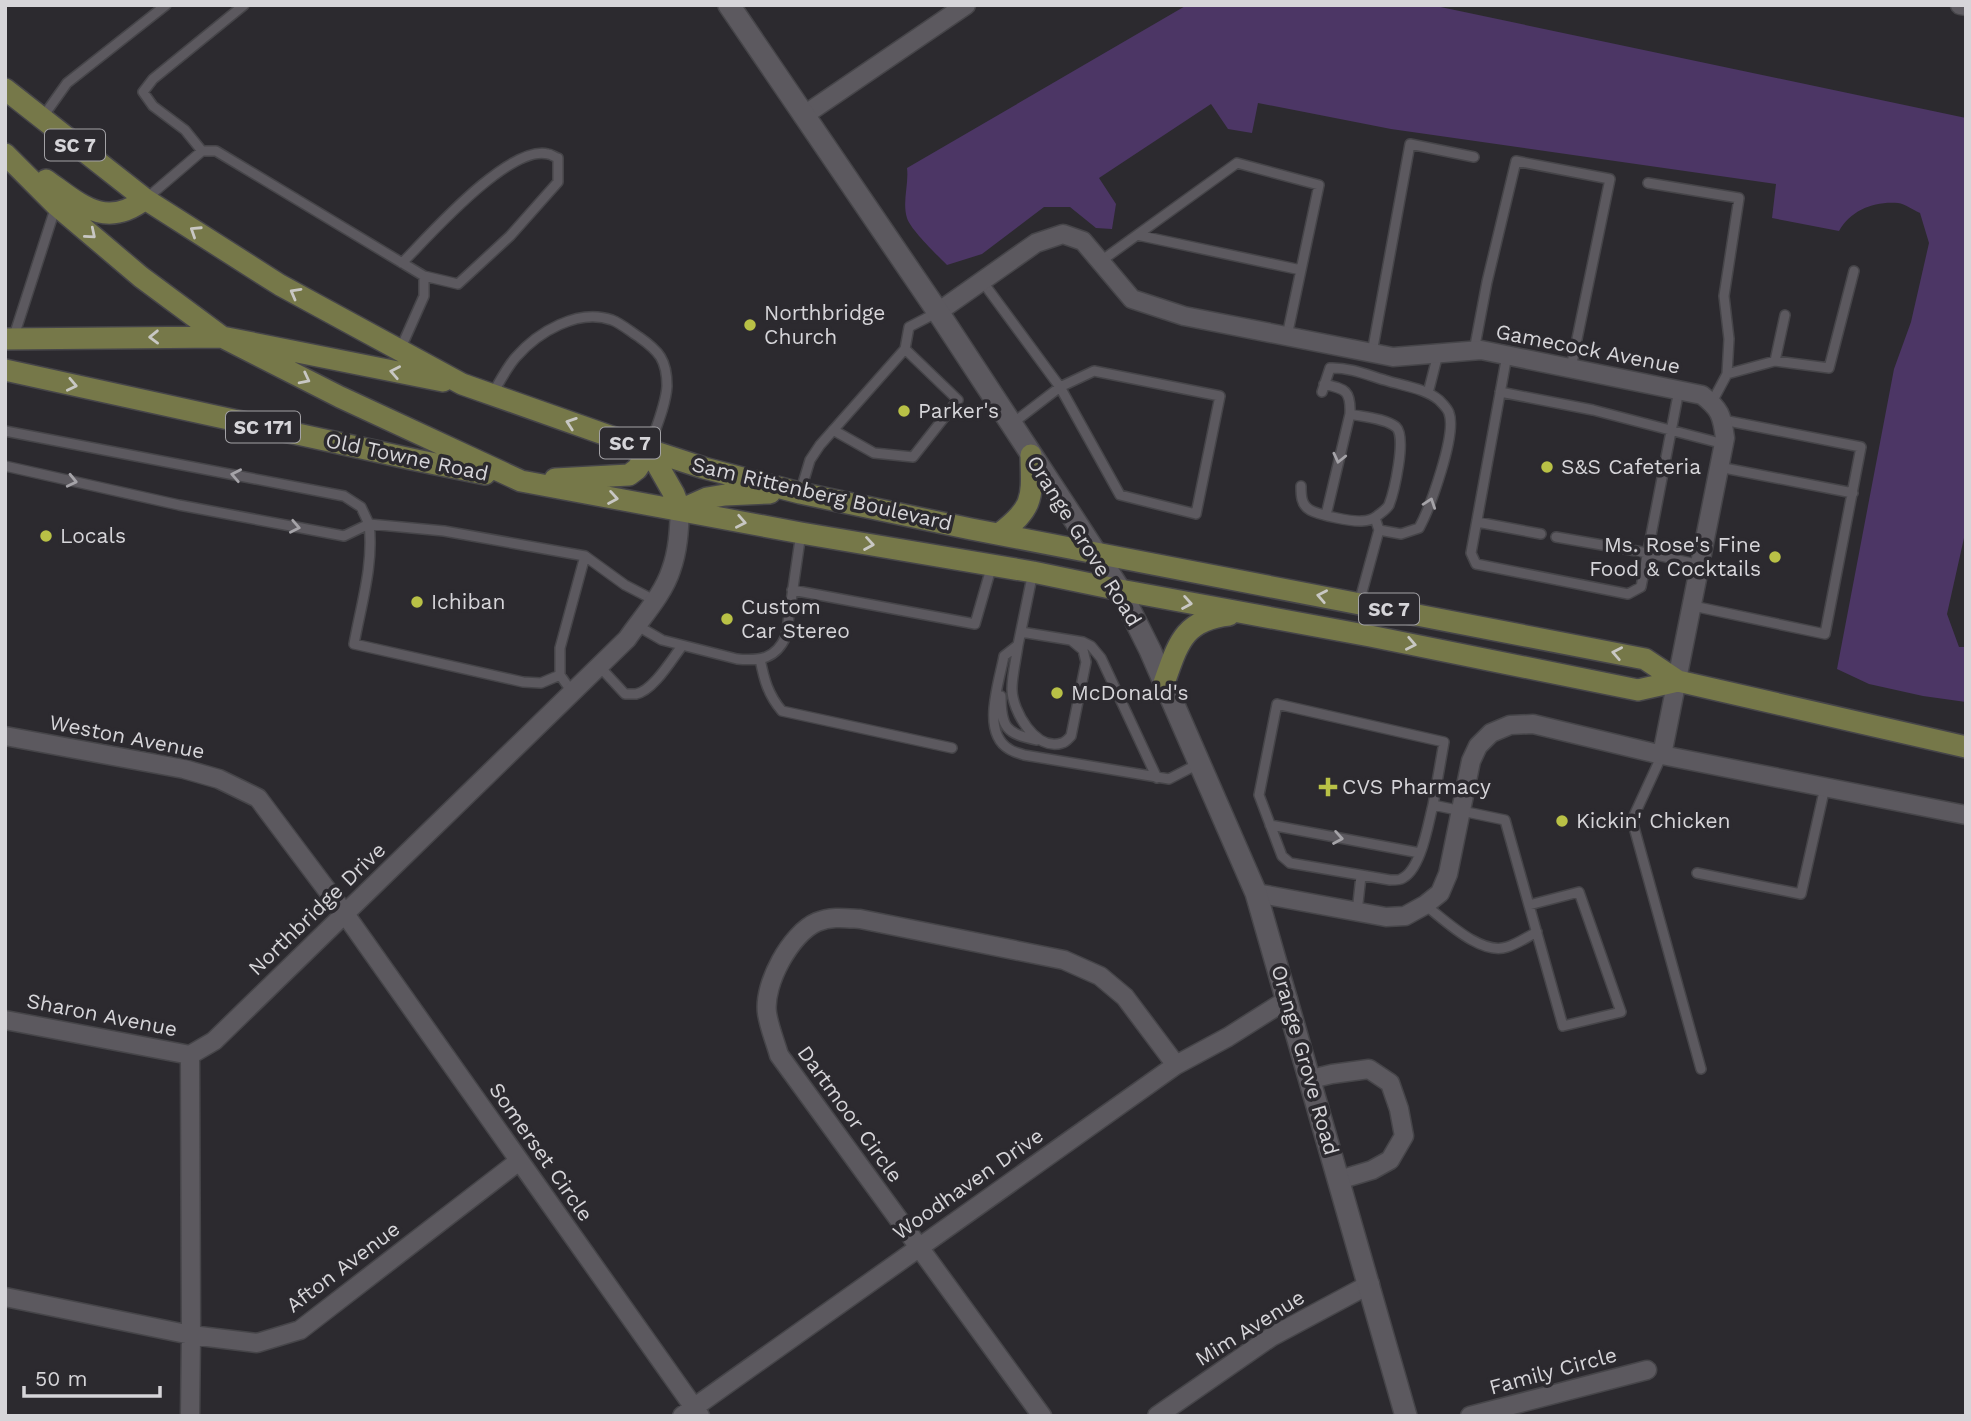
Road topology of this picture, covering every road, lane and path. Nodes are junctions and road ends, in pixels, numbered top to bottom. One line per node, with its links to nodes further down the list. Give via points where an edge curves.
1 (166, 5): 9 (lane, via 67,83)
2 (244, 5): 10 (lane, via 143,92 153,106 186,130)
3 (729, 5): 8 (street, Orange Grove Road)
4 (966, 5): 8 (street)
5 (1960, 5): 6 (street)
6 (1966, 6)
7 (5, 89): 9 (main road, Sam Rittenberg Boulevard / SC 7)
8 (803, 116): 23 (street, Orange Grove Road)
9 (42, 118): 14 (main road, Sam Rittenberg Boulevard / SC 7)
10 (202, 151): 14 (lane); 18 (lane, via 216,151)
11 (5, 153): 14 (main road, via 86,208 120,213); 15 (main road, Sam Rittenberg Boulevard / SC 7)
12 (1474, 157): 31 (lane, via 1410,144)
13 (1648, 183): 37 (lane, via 1739,198 1724,296)
14 (145, 199): 29 (main road, Sam Rittenberg Boulevard / SC 7, one-way to 14, via 280,285)
15 (56, 205): 26 (main road, Sam Rittenberg Boulevard / SC 7, one-way to 26); 27 (lane)
16 (1137, 235): 17 (lane); 19 (lane); 19 (lane, via 1237,163 1319,185)
17 (1101, 261): 22 (street, Gamecock Avenue, via 1083,241 1063,234 1036,243); 25 (street, Gamecock Avenue, via 1132,299 1184,316)
18 (402, 263): 21 (lane); 21 (lane, via 498,171 527,156 546,153 558,158 558,182 458,285)
19 (1301, 270): 25 (lane)
20 (1854, 271): 34 (lane, via 1829,368)
21 (424, 276): 29 (lane, via 424,296)
22 (982, 281): 23 (street, Gamecock Avenue); 39 (lane)
23 (938, 312): 28 (lane, via 909,327); 47 (street, Orange Grove Road)
24 (1785, 315): 34 (lane)
25 (1287, 336): 31 (street, Gamecock Avenue)
26 (222, 337): 27 (main road, one-way to 27); 38 (main road, one-way to 26); 56 (main road, Sam Rittenberg Boulevard / SC 7, one-way to 56)
27 (9, 339)
28 (905, 349): 48 (lane); 48 (lane, via 958,400 913,457 874,453)
29 (399, 350): 38 (main road, Sam Rittenberg Boulevard / SC 7)
30 (1474, 351): 32 (street, Gamecock Avenue); 33 (street, Gamecock Avenue); 35 (lane, via 1516,160 1610,179)
31 (1372, 353): 32 (street, Gamecock Avenue, via 1393,357)
32 (1438, 353): 42 (lane)
33 (1507, 355): 35 (street, Gamecock Avenue); 41 (lane)
34 (1774, 361): 37 (lane)
35 (1571, 368): 40 (street, Gamecock Avenue)
36 (5, 370): 56 (main road, Old Towne Road / SC 171, one-way to 56)
37 (1727, 374): 44 (lane)
38 (462, 384): 43 (main road, Sam Rittenberg Boulevard / SC 7)
39 (1060, 387): 39 (lane, via 1121,495 1196,514 1220,396 1094,371); 47 (lane)
40 (1679, 390): 44 (street, Gamecock Avenue); 50 (lane)
41 (1500, 392): 50 (lane); 63 (lane)
42 (1428, 393): 45 (lane, via 1330,368 1323,388 1345,391 1351,399); 65 (lane, one-way to 42, via 1408,533 1419,528 1428,510 1450,437 1449,413)
43 (492, 395): 52 (main road, Sam Rittenberg Boulevard / SC 7, one-way to 43); 52 (lane, via 516,356 557,325 596,317 614,321 655,348 663,362 666,394)
44 (1712, 402): 46 (street)
45 (1350, 414): 61 (lane, one-way to 61); 62 (lane, via 1395,426 1400,432 1401,453 1388,507)
46 (1723, 420): 51 (street); 59 (lane, via 1861,447)
47 (1011, 424): 53 (street, Orange Grove Road)
48 (833, 430): 58 (lane, via 810,460)
49 (5, 431): 64 (lane, one-way to 49, via 361,507 344,496)
50 (1671, 431): 51 (lane); 71 (lane)
51 (1724, 444): 55 (street)
52 (649, 450): 56 (main road, via 629,475); 58 (main road, Sam Rittenberg Boulevard / SC 7); 60 (main road)
53 (1031, 455): 67 (main road, via 1032,495 1023,512); 70 (street, Orange Grove Road)
54 (5, 466): 64 (lane, one-way to 64, via 344,536)
55 (1719, 467): 59 (lane); 74 (street)
56 (522, 481): 60 (main road, Sam Rittenberg Boulevard / SC 7, one-way to 60)
57 (1301, 486): 61 (lane, via 1304,505)
58 (800, 493): 60 (main road, via 725,495); 67 (main road, Sam Rittenberg Boulevard / SC 7)
59 (1853, 494): 80 (lane, via 1825,634)
60 (680, 510): 66 (main road, Sam Rittenberg Boulevard / SC 7, one-way to 66); 78 (street, Northbridge Drive, via 671,571)
61 (1326, 515): 62 (lane, via 1361,521)
62 (1375, 518): 65 (lane)
63 (1477, 522): 68 (lane); 71 (lane, via 1471,553 1476,564 1628,594 1641,587)
64 (369, 524): 72 (lane, via 444,531); 90 (lane, via 369,567 354,644 523,682 541,683)
65 (1380, 530): 79 (lane)
66 (802, 533): 73 (main road, Sam Rittenberg Boulevard / SC 7, one-way to 73); 76 (lane)
67 (999, 534): 70 (main road, Sam Rittenberg Boulevard / SC 7)
68 (1541, 534)
69 (1556, 537): 71 (lane)
70 (1094, 551): 77 (street, Orange Grove Road); 79 (main road, Sam Rittenberg Boulevard / SC 7, one-way to 70)
71 (1648, 553): 74 (lane)
72 (585, 555): 78 (lane); 90 (lane, via 560,648)
73 (992, 565): 75 (main road, Sam Rittenberg Boulevard / SC 7); 76 (lane, via 975,624)
74 (1700, 565): 80 (street)
75 (1033, 572): 77 (main road, Sam Rittenberg Boulevard / SC 7); 83 (lane)
76 (792, 590): 88 (lane, via 782,646)
77 (1120, 590): 81 (main road, Sam Rittenberg Boulevard / SC 7, one-way to 81); 92 (street, Orange Grove Road)
78 (654, 600): 82 (street, Northbridge Drive)
79 (1359, 603): 91 (main road, Sam Rittenberg Boulevard / SC 7, one-way to 79, via 1645,659)
80 (1693, 606): 91 (street)
81 (1246, 614): 91 (main road, Sam Rittenberg Boulevard / SC 7, one-way to 91, via 1638,690); 92 (main road, via 1210,617 1192,629 1178,645)
82 (636, 625): 86 (lane); 89 (street, Northbridge Drive)
83 (1021, 632): 84 (lane); 85 (lane)
84 (1071, 640): 95 (lane, via 1083,650 1086,662 1071,736 1062,743); 100 (lane, via 1091,646 1101,658)
85 (1018, 645): 87 (lane); 95 (lane, via 1014,703 1032,736)
86 (682, 646): 88 (lane, via 737,659); 89 (lane, via 653,682 635,694 625,694)
87 (1009, 653): 95 (lane, via 1001,694 1001,713 1009,732); 100 (lane, via 1004,656 992,720 999,740 1009,749)
88 (760, 659): 97 (lane, via 772,700 782,711)
89 (599, 666): 93 (street, Northbridge Drive)
90 (560, 675): 93 (lane)
91 (1678, 681): 96 (main road, Sam Rittenberg Boulevard / SC 7); 98 (street)
92 (1164, 683): 99 (street, Orange Grove Road)
93 (572, 692): 113 (street, Northbridge Drive)
94 (5, 736): 113 (street, Weston Avenue, via 184,769 258,798)
95 (1049, 743)
96 (1966, 747)
97 (952, 748)
98 (1662, 755): 101 (street); 103 (street, via 1533,724 1510,725 1491,733 1478,746); 119 (lane, via 1632,820)
99 (1200, 763): 100 (lane, via 1169,779); 109 (street, Orange Grove Road)
100 (1157, 778)
101 (1825, 787): 104 (street); 107 (lane, via 1801,894)
102 (1433, 805): 103 (lane); 105 (lane, via 1444,742 1277,704 1259,795); 106 (lane)
103 (1461, 810): 110 (street, via 1448,874 1440,893); 111 (lane, via 1505,820)
104 (1966, 815)
105 (1270, 825): 106 (lane, one-way to 106); 108 (lane, via 1282,856 1290,863)
106 (1420, 853): 108 (lane, via 1412,871 1401,880)
107 (1697, 873)
108 (1361, 876): 112 (lane)
109 (1256, 893): 112 (street); 115 (street, Orange Grove Road)
110 (1425, 905): 112 (street, via 1405,916 1386,918); 114 (lane, via 1484,947 1506,947)
111 (1529, 905): 114 (lane); 114 (lane, via 1579,892 1621,1012 1563,1026)
112 (1357, 912)
113 (345, 914): 117 (street, Northbridge Drive, via 214,1041); 121 (street, Somerset Circle)
114 (1537, 932)
115 (1288, 999): 118 (street, Woodhaven Drive); 120 (street, Orange Grove Road)
116 (5, 1020): 117 (street, Sharon Avenue)
117 (190, 1055): 126 (street)
118 (1176, 1065): 123 (street, Woodhaven Drive); 123 (street, Dartmoor Circle, via 1125,997 1100,976 1064,960 860,919 835,917 816,922 781,959 769,988 766,1012 779,1055)
119 (1701, 1069)
120 (1311, 1079): 122 (street, Orange Grove Road); 122 (street, via 1369,1069 1390,1083 1399,1109 1404,1136 1390,1160)
121 (519, 1161): 126 (street, Afton Avenue, via 300,1330 257,1343); 128 (street, Somerset Circle)
122 (1339, 1180): 124 (street, Orange Grove Road)
123 (919, 1246): 128 (street, Woodhaven Drive); 130 (street, Dartmoor Circle)
124 (1370, 1284): 131 (street, Mim Avenue, via 1271,1338); 132 (street, Orange Grove Road)
125 (5, 1297): 126 (street, Afton Avenue)
126 (191, 1335): 129 (street)
127 (1647, 1370): 133 (street, Family Circle)
128 (692, 1413)
129 (190, 1416)
130 (1042, 1416)
131 (1157, 1416)
132 (1406, 1416)
133 (1471, 1416)

